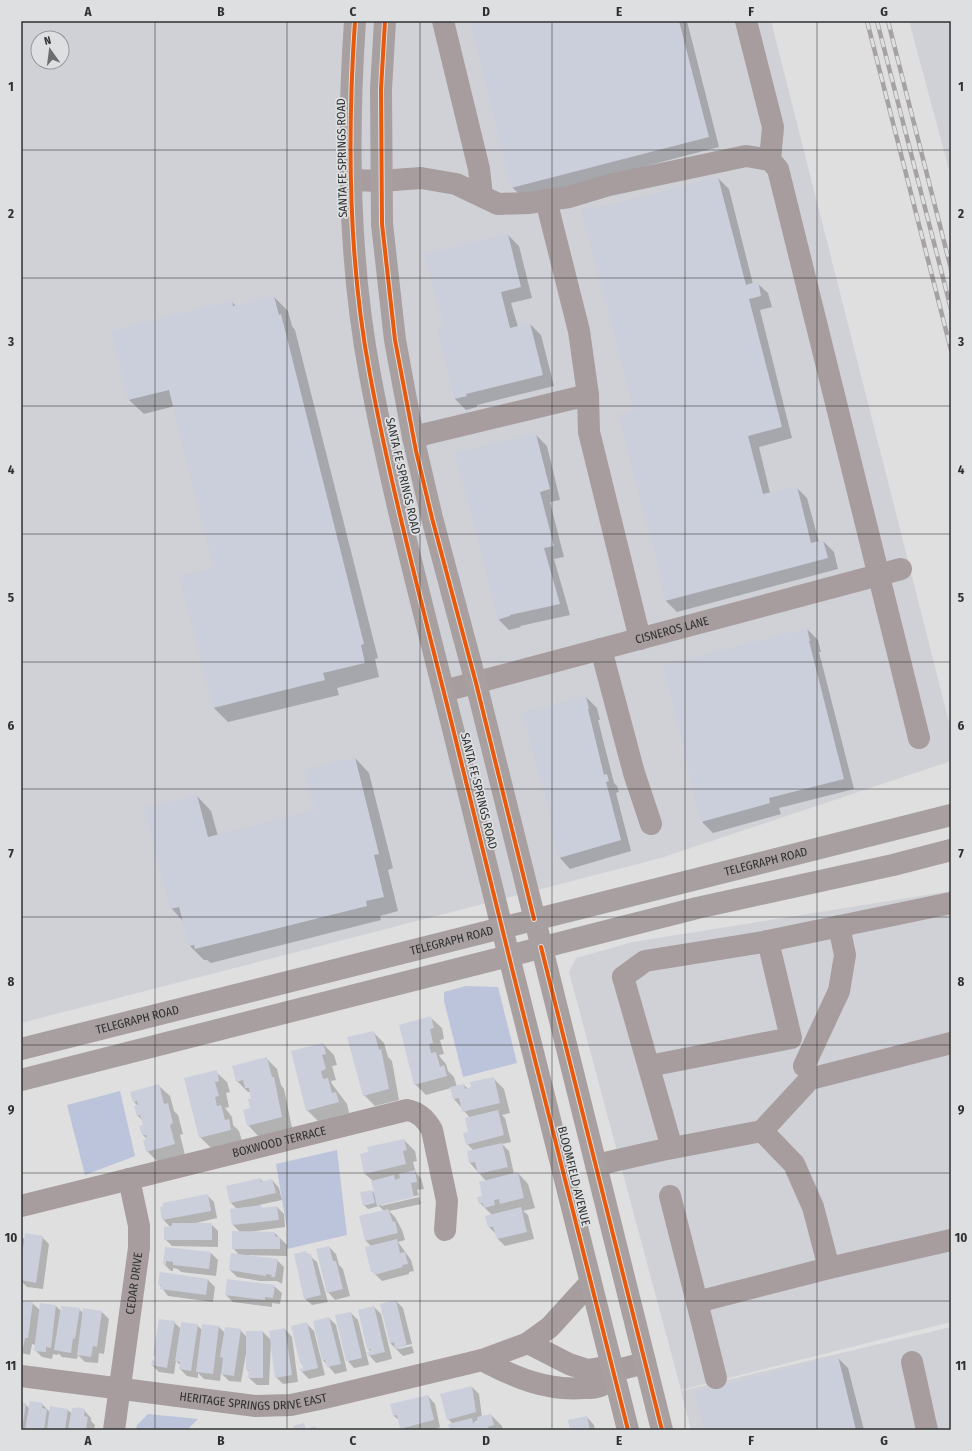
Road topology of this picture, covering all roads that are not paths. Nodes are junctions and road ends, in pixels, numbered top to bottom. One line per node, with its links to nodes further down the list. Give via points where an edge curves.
1 (355, 21): 6 (main road, SANTA FE SPRINGS ROAD, via 350,90)
2 (385, 21): 7 (main road, SANTA FE SPRINGS ROAD, via 381,89)
3 (443, 21): 8 (street, via 480,169)
4 (746, 21): 5 (street, via 774,127)
5 (770, 160): 9 (street, via 746,156 609,185 569,197); 13 (street, via 778,169)
6 (350, 180): 7 (street); 17 (main road, SANTA FE SPRINGS ROAD, via 360,305 370,374)
7 (381, 181): 8 (street, via 421,178 456,184); 11 (main road, SANTA FE SPRINGS ROAD, via 382,224 394,333)
8 (482, 196): 9 (street, via 498,204)
9 (546, 200): 10 (street, via 579,331)
10 (588, 395): 11 (street); 14 (street, via 589,432)
11 (413, 437): 16 (main road, SANTA FE SPRINGS ROAD)
12 (901, 570): 13 (street, CISNEROS LANE)
13 (878, 575): 14 (street, CISNEROS LANE); 18 (street)
14 (640, 639): 15 (street, CISNEROS LANE)
15 (601, 649): 16 (street, CISNEROS LANE); 20 (street, via 634,773)
16 (476, 683): 17 (street, CISNEROS LANE); 23 (main road, SANTA FE SPRINGS ROAD)
17 (444, 691): 25 (main road, SANTA FE SPRINGS ROAD)
18 (919, 738)
19 (951, 815): 23 (main road, TELEGRAPH ROAD)
20 (651, 824)
21 (951, 850): 27 (main road, via 697,908)
22 (951, 903): 24 (street)
23 (534, 919): 25 (main road, TELEGRAPH ROAD); 27 (main road, SANTA FE SPRINGS ROAD)
24 (839, 926): 26 (street); 33 (street, via 845,955 839,992)
25 (501, 927): 28 (main road, BLOOMFIELD AVENUE); 31 (main road, TELEGRAPH ROAD)
26 (768, 941): 29 (street); 32 (street, via 645,961 623,977)
27 (541, 947): 28 (main road); 37 (main road, BLOOMFIELD AVENUE)
28 (509, 956): 34 (main road); 44 (main road, BLOOMFIELD AVENUE)
29 (791, 1038): 32 (street); 33 (street)
30 (951, 1043): 33 (street)
31 (21, 1049)
32 (649, 1066): 36 (street)
33 (807, 1073): 35 (street)
34 (21, 1080)
35 (762, 1131): 36 (street); 43 (street, via 794,1164 812,1207)
36 (672, 1148): 37 (street)
37 (596, 1165): 49 (main road, BLOOMFIELD AVENUE)
38 (129, 1179): 40 (street, BOXWOOD TERRACE); 41 (street, BOXWOOD TERRACE, via 407,1110 416,1112 428,1122 432,1130 446,1201); 53 (street, CEDAR DRIVE, via 139,1226 139,1248)
39 (670, 1196): 45 (street)
40 (21, 1206)
41 (445, 1230)
42 (951, 1240): 43 (street)
43 (829, 1268): 45 (street)
44 (590, 1283): 46 (street, HERITAGE SPRINGS DRIVE EAST, via 550,1328); 50 (main road, BLOOMFIELD AVENUE)
45 (697, 1302): 52 (street)
46 (528, 1343): 47 (street, HERITAGE SPRINGS DRIVE EAST); 50 (street, via 587,1370 600,1368)
47 (482, 1360): 50 (street, via 514,1377 540,1385 572,1389 605,1384); 53 (street, HERITAGE SPRINGS DRIVE EAST, via 291,1405 256,1406)
48 (912, 1362): 57 (street)
49 (645, 1363): 50 (street); 56 (main road, BLOOMFIELD AVENUE)
50 (613, 1371): 55 (main road, BLOOMFIELD AVENUE)
51 (21, 1376): 53 (street, HERITAGE SPRINGS DRIVE EAST)
52 (716, 1378)
53 (120, 1388): 54 (street, CEDAR DRIVE)
54 (114, 1430)
55 (628, 1430)
56 (662, 1430)
57 (927, 1430)

